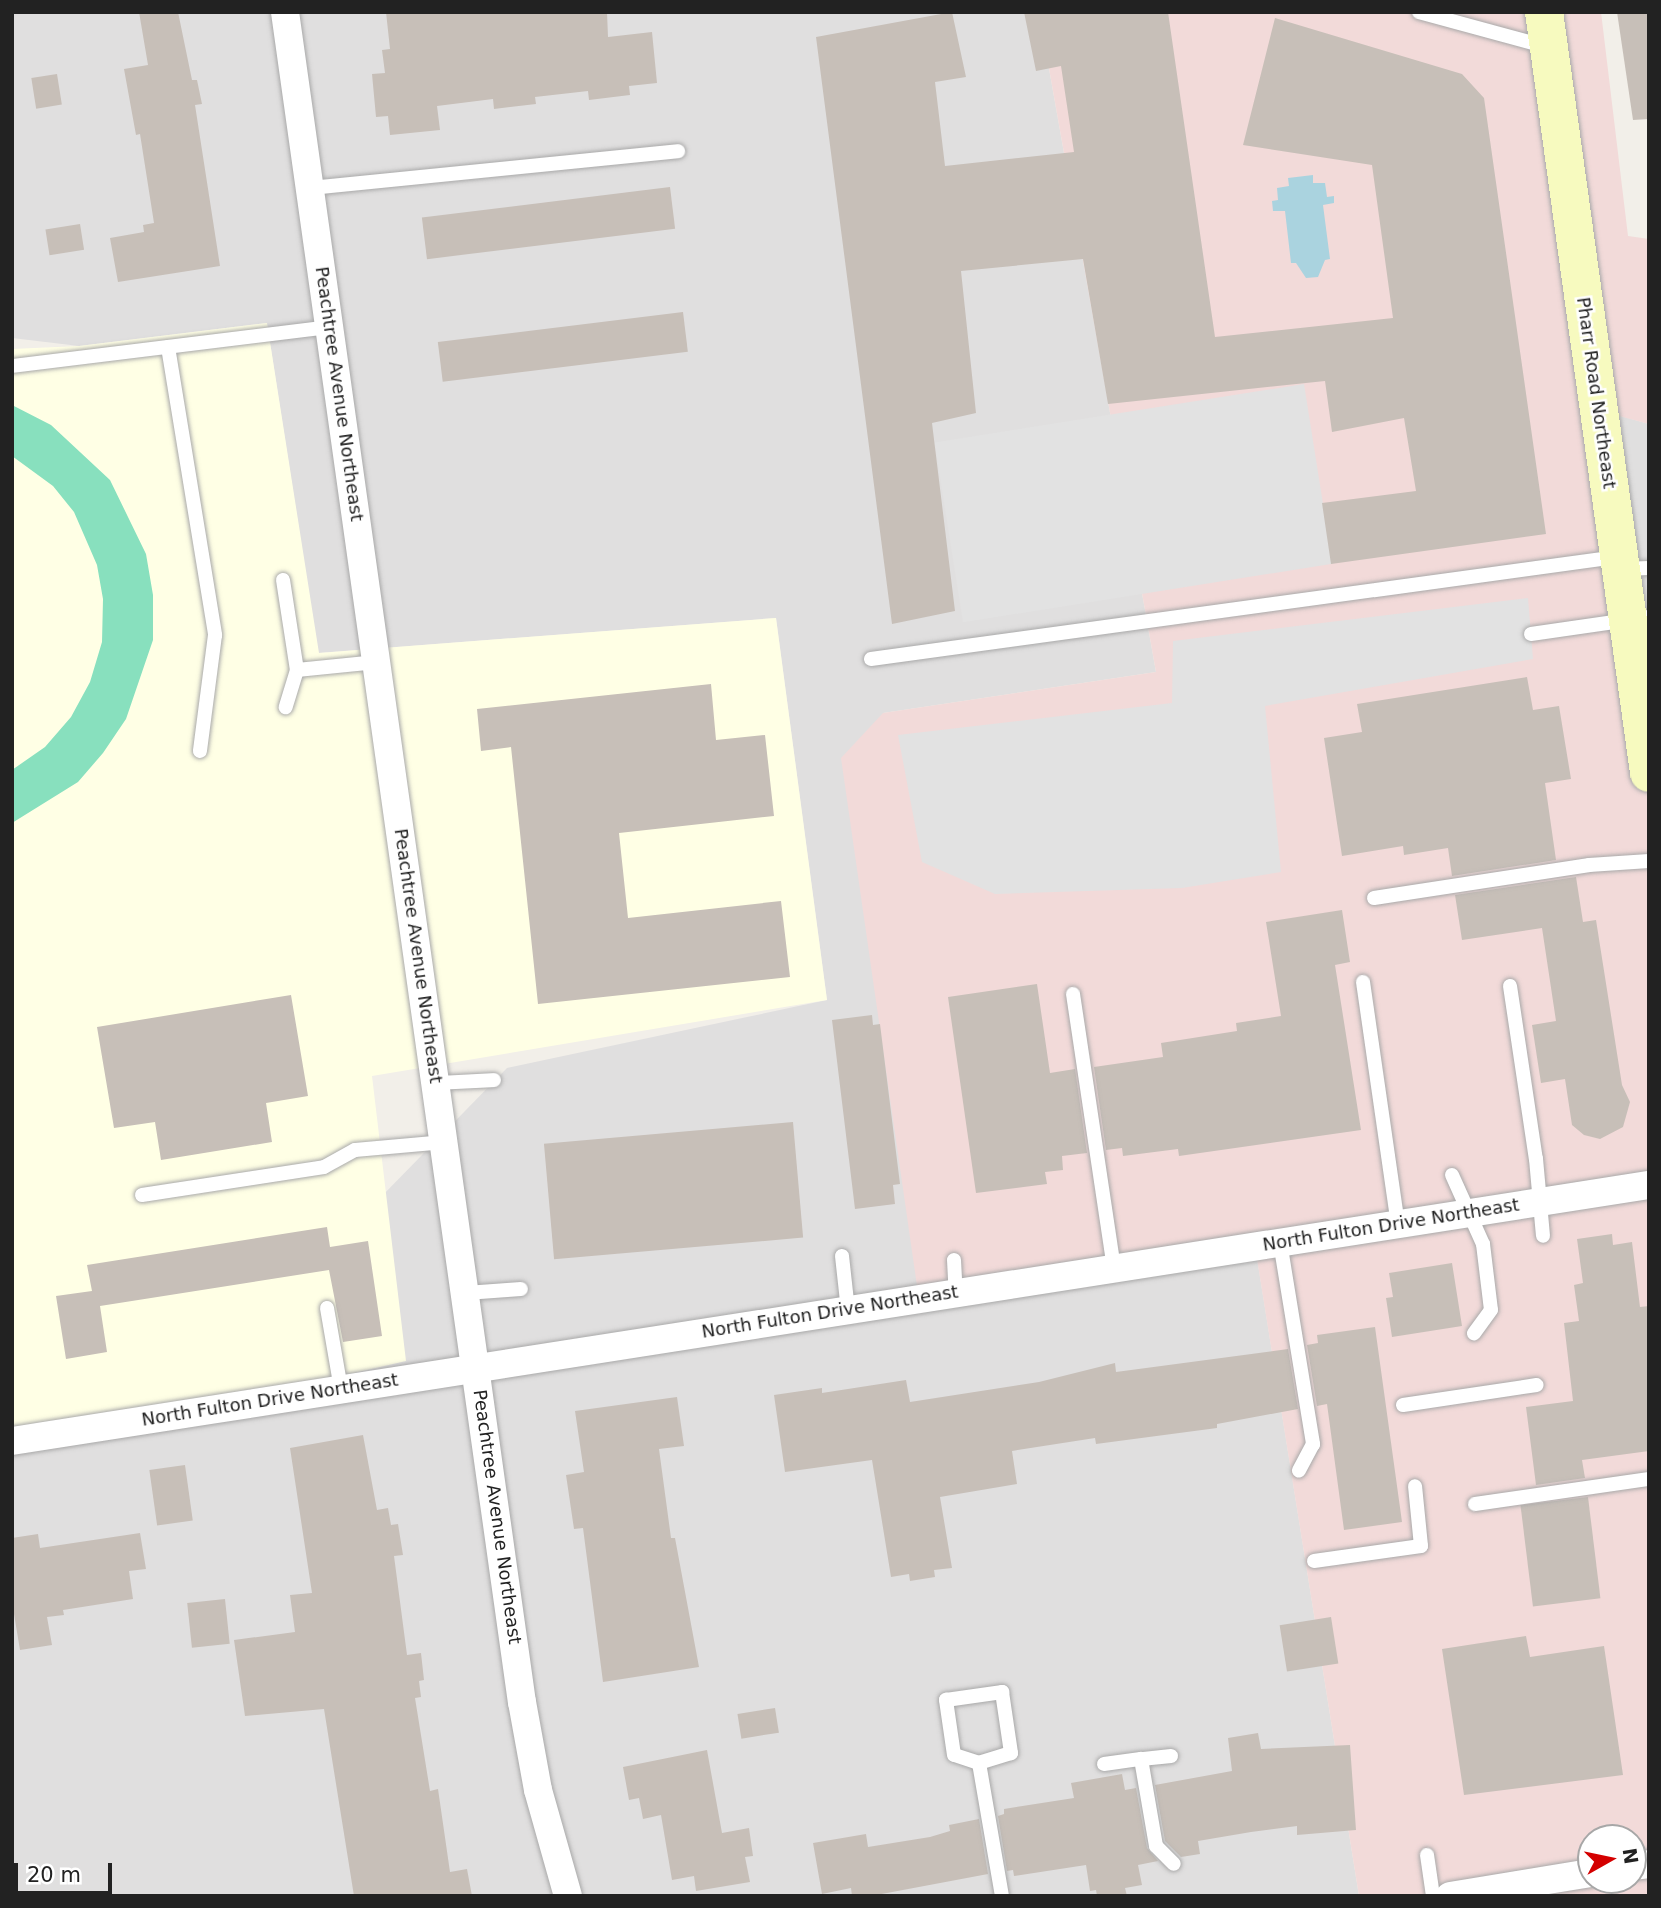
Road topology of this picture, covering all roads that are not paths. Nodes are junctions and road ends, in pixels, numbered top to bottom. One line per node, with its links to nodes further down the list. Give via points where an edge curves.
1 (285, 12): 5 (street, Peachtree Avenue Northeast)
2 (1419, 12): 3 (lane)
3 (1546, 30): 9 (street, Pharr Road Northeast)
4 (678, 151): 5 (lane)
5 (310, 188): 6 (street, Peachtree Avenue Northeast)
6 (330, 327): 7 (lane); 14 (street, Peachtree Avenue Northeast)
7 (168, 347): 8 (lane); 17 (lane, via 215,635)
8 (12, 366)
9 (1629, 565): 11 (street, Pharr Road Northeast); 13 (lane)
10 (283, 580): 15 (lane)
11 (1638, 619): 12 (lane); 18 (street, Pharr Road Northeast)
12 (1531, 634)
13 (870, 659)
14 (377, 662): 15 (lane); 25 (street, Peachtree Avenue Northeast)
15 (297, 670): 16 (lane)
16 (286, 707)
17 (200, 751)
18 (1648, 763)
19 (1649, 861): 20 (lane, via 1589,865)
20 (1374, 898)
21 (1363, 982): 32 (lane)
22 (1510, 986): 30 (lane, via 1536,1159)
23 (1073, 995): 37 (lane)
24 (494, 1080): 25 (lane)
25 (437, 1083): 26 (street, Peachtree Avenue Northeast)
26 (445, 1142): 29 (lane, via 355,1150 324,1167); 39 (street, Peachtree Avenue Northeast)
27 (1452, 1175): 31 (lane)
28 (1649, 1185): 30 (street, North Fulton Drive Northeast)
29 (142, 1195)
30 (1537, 1203): 31 (street, North Fulton Drive Northeast); 33 (lane)
31 (1471, 1213): 32 (street, North Fulton Drive Northeast); 43 (lane, via 1483,1244 1491,1310)
32 (1398, 1224): 34 (street, North Fulton Drive Northeast)
33 (1542, 1236)
34 (1280, 1242): 37 (street, North Fulton Drive Northeast); 49 (lane, via 1313,1444)
35 (842, 1256): 42 (lane)
36 (954, 1260): 40 (lane)
37 (1114, 1268): 40 (street, North Fulton Drive Northeast)
38 (521, 1289): 39 (lane)
39 (466, 1293): 44 (street, Peachtree Avenue Northeast)
40 (956, 1293): 42 (street, North Fulton Drive Northeast)
41 (327, 1308): 46 (lane)
42 (848, 1310): 44 (street, North Fulton Drive Northeast)
43 (1474, 1333)
44 (477, 1367): 46 (street, North Fulton Drive Northeast); 61 (street, Peachtree Avenue Northeast, via 522,1702 538,1790)
45 (1537, 1385): 47 (lane)
46 (341, 1389): 48 (street, North Fulton Drive Northeast)
47 (1402, 1405)
48 (12, 1441)
49 (1299, 1470)
50 (1649, 1479): 52 (lane)
51 (1415, 1486): 53 (lane, via 1421,1546)
52 (1475, 1504)
53 (1314, 1561)
54 (1171, 1756): 55 (lane)
55 (1141, 1759): 57 (lane); 59 (lane, via 1156,1846)
56 (979, 1763): 56 (lane, via 954,1755 946,1700 1002,1692 1011,1753); 62 (lane)
57 (1104, 1764)
58 (1427, 1855): 63 (lane)
59 (1174, 1864)
60 (1577, 1875): 64 (street)
61 (568, 1896)
62 (1002, 1896)
63 (1433, 1896)
64 (1450, 1896)

